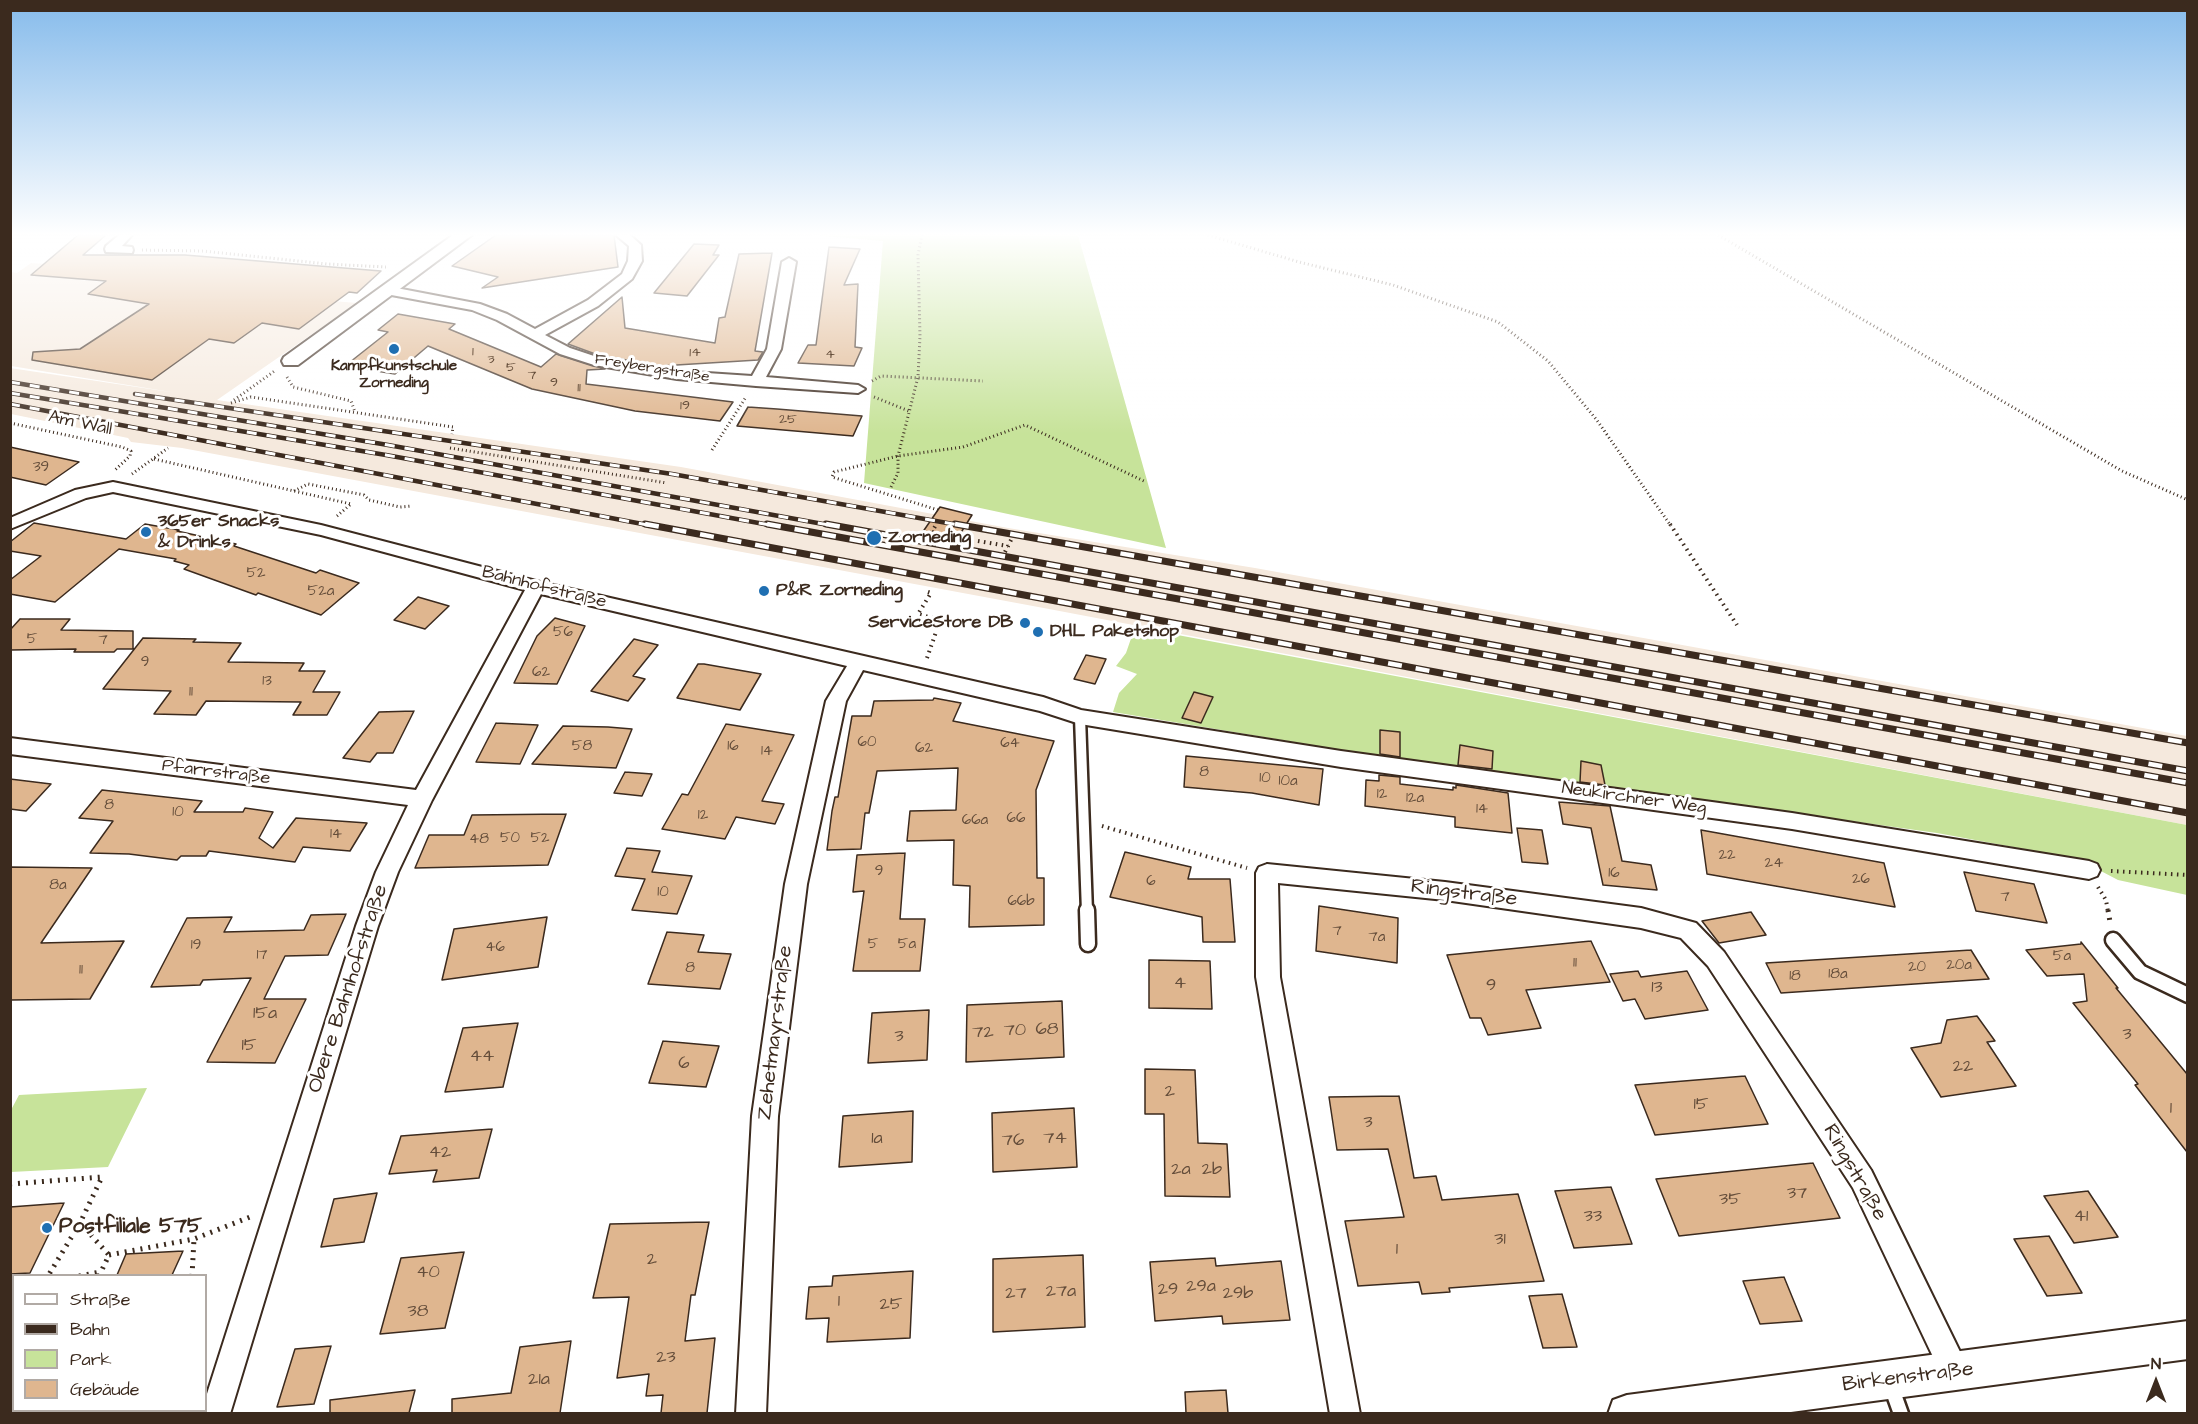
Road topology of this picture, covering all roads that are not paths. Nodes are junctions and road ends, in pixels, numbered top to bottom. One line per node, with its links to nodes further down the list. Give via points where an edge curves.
1 (371, 301): 6 (street)
2 (445, 301): 5 (street, Freybergstraße, via 502,317)
3 (595, 301): 5 (street)
4 (782, 301): 7 (street, via 774,349)
5 (534, 335): 7 (street, Freybergstraße, via 594,361 677,375)
6 (291, 361)
7 (756, 382): 8 (street, Freybergstraße)
8 (858, 389)
9 (10, 524): 10 (street, Bahnhofstraße, via 81,494 120,483 140,491 321,530)
10 (536, 587): 11 (street, Bahnhofstraße); 14 (street, Obere Bahnhofstraße)
11 (858, 663): 12 (street, Bahnhofstraße, via 1043,704); 23 (street, Zehetmayrstraße, via 836,701 796,884 765,1116)
12 (1080, 717): 15 (street, Neukirchner Weg, via 1341,759 1792,821); 17 (lane)
13 (10, 746): 14 (street, Pfarrstraße)
14 (422, 799): 22 (street, Obere Bahnhofstraße, via 390,864 367,926)
15 (2089, 870)
16 (2114, 940): 18 (lane, via 2140,972)
17 (1088, 944)
18 (2187, 995)
19 (2187, 1340): 20 (street, Birkenstraße)
20 (1954, 1372): 21 (street, Birkenstraße); 24 (street, Ringstraße, via 1862,1179 1716,959 1688,930 1641,918 1445,891 1267,873 1268,977)
21 (1895, 1397): 25 (street, Birkenstraße)
22 (215, 1413)
23 (751, 1413)
24 (1345, 1413)
25 (1628, 1413)

